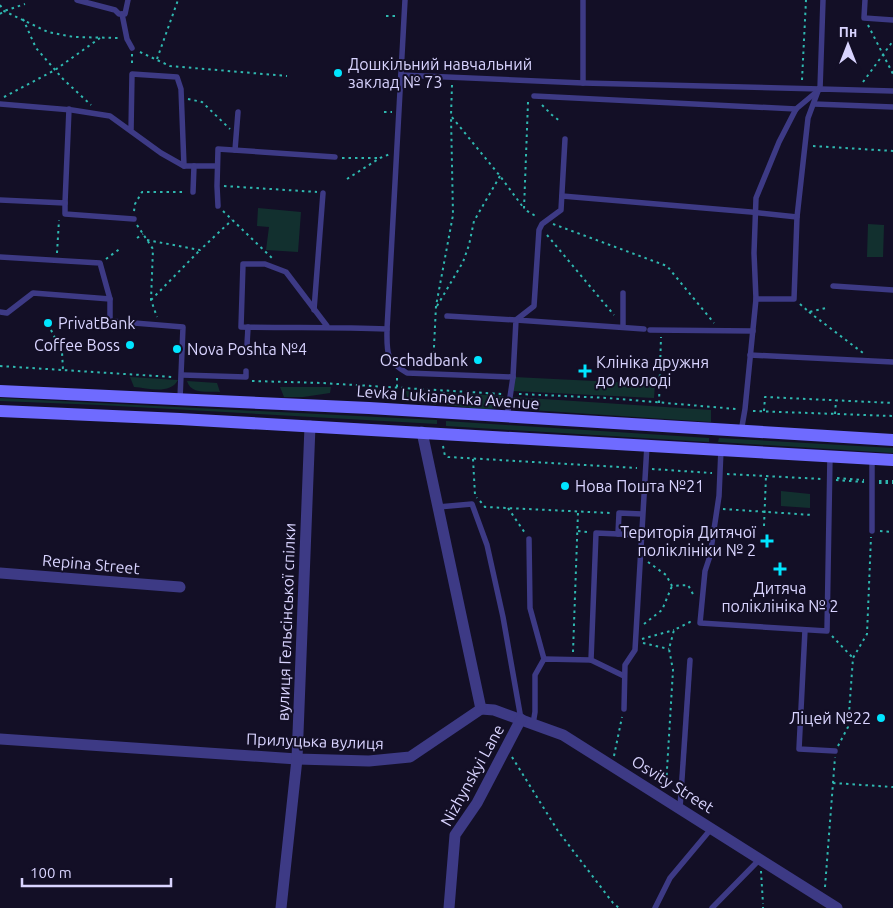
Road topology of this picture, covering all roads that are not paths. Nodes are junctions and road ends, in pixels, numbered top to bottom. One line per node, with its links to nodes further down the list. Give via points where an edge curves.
1 (77, 0): 7 (lane)
2 (128, 0): 7 (lane, via 125,14)
3 (405, 0): 10 (lane)
4 (583, 0): 11 (lane)
5 (823, 0): 12 (lane)
6 (865, 0): 8 (lane, via 864,18)
7 (122, 14): 9 (lane)
8 (893, 20)
9 (132, 48)
10 (401, 75): 11 (lane); 50 (lane)
11 (583, 83): 12 (lane)
12 (819, 90): 13 (lane); 16 (lane); 19 (lane)
13 (893, 91)
14 (534, 96): 19 (lane)
15 (0, 104): 18 (lane)
16 (814, 104): 17 (lane); 35 (lane, via 808,118)
17 (893, 107)
18 (69, 109): 21 (lane, via 110,116); 32 (lane)
19 (796, 109): 34 (lane, via 756,198)
20 (238, 112): 23 (lane)
21 (131, 131): 25 (lane); 25 (lane, via 132,74 177,78 181,89)
22 (565, 139): 30 (lane)
23 (235, 150): 24 (lane); 27 (lane, via 218,149)
24 (335, 158)
25 (184, 166): 26 (lane)
26 (194, 166): 27 (lane); 28 (lane)
27 (218, 166): 33 (lane)
28 (193, 192)
29 (323, 193): 43 (lane)
30 (562, 196): 34 (lane); 46 (lane, via 561,210 541,227 534,306)
31 (0, 200): 32 (lane)
32 (65, 203): 36 (lane, via 65,214)
33 (218, 206)
34 (755, 212): 35 (lane); 42 (lane)
35 (797, 218): 42 (lane, via 794,299)
36 (134, 219)
37 (0, 257): 41 (lane, via 100,263)
38 (834, 286): 39 (lane)
39 (893, 290)
40 (624, 293): 48 (lane)
41 (110, 299): 44 (lane, via 33,292 6,313); 56 (lane, via 110,321 182,327)
42 (756, 299): 51 (lane)
43 (314, 310): 47 (lane); 49 (lane, via 286,272 265,264 243,264 241,326)
44 (0, 312)
45 (447, 316): 46 (lane)
46 (516, 320): 48 (lane); 57 (lane)
47 (327, 326): 49 (lane); 50 (lane)
48 (623, 326): 51 (lane, via 661,330)
49 (248, 327): 52 (lane)
50 (387, 328): 57 (lane, via 387,352 394,365 407,373)
51 (753, 331): 53 (lane)
52 (247, 345)
53 (750, 355): 54 (lane); 64 (lane)
54 (893, 362)
55 (246, 371): 56 (lane, via 246,377)
56 (182, 376): 59 (lane)
57 (513, 377): 61 (lane)
58 (0, 391): 59 (main road, Levka Lukianenka Avenue)
59 (180, 399): 61 (main road, Levka Lukianenka Avenue)
60 (0, 411): 62 (main road)
61 (506, 417): 64 (main road, Levka Lukianenka Avenue)
62 (310, 426): 63 (main road); 90 (street, вулиця Гельсінської спілки)
63 (422, 432): 66 (main road); 71 (street)
64 (741, 432): 65 (main road, Levka Lukianenka Avenue)
65 (893, 440)
66 (648, 445): 67 (main road); 72 (lane)
67 (721, 449): 68 (main road); 79 (lane, via 719,496 710,556 704,571 700,623)
68 (830, 456): 69 (main road); 79 (lane, via 827,631)
69 (872, 459): 70 (main road); 73 (lane)
70 (893, 460)
71 (437, 507): 85 (street); 86 (lane, via 472,504 487,545)
72 (642, 514): 74 (lane, via 619,513); 75 (lane)
73 (872, 531)
74 (618, 534): 75 (lane); 81 (lane, via 596,533)
75 (641, 535): 83 (lane, via 635,650 625,665)
76 (529, 539): 80 (lane, via 530,608)
77 (0, 573): 78 (street, Repina Street)
78 (180, 587)
79 (805, 630): 89 (lane, via 798,749)
80 (544, 659): 81 (lane); 87 (lane, via 535,675)
81 (591, 660): 83 (lane)
82 (690, 660): 91 (lane)
83 (624, 676): 84 (lane)
84 (624, 709)
85 (481, 710): 86 (street, Osvity Street, via 494,710); 90 (street, Прилуцька вулиця, via 410,757 370,761)
86 (521, 719): 87 (street, Osvity Street); 95 (street, Nizhynskyi Lane, via 477,803 455,835)
87 (533, 724): 91 (street, Osvity Street, via 563,735)
88 (0, 739): 90 (street, Прилуцька вулиця)
89 (835, 751)
90 (298, 759): 94 (street, вулиця Гельсінської спілки)
91 (680, 808): 92 (street, Osvity Street)
92 (712, 828): 93 (street, Osvity Street); 96 (lane, via 670,878)
93 (760, 859): 97 (lane); 98 (street, Osvity Street)
94 (280, 908)
95 (449, 908)
96 (655, 908)
97 (712, 908)
98 (837, 908)

